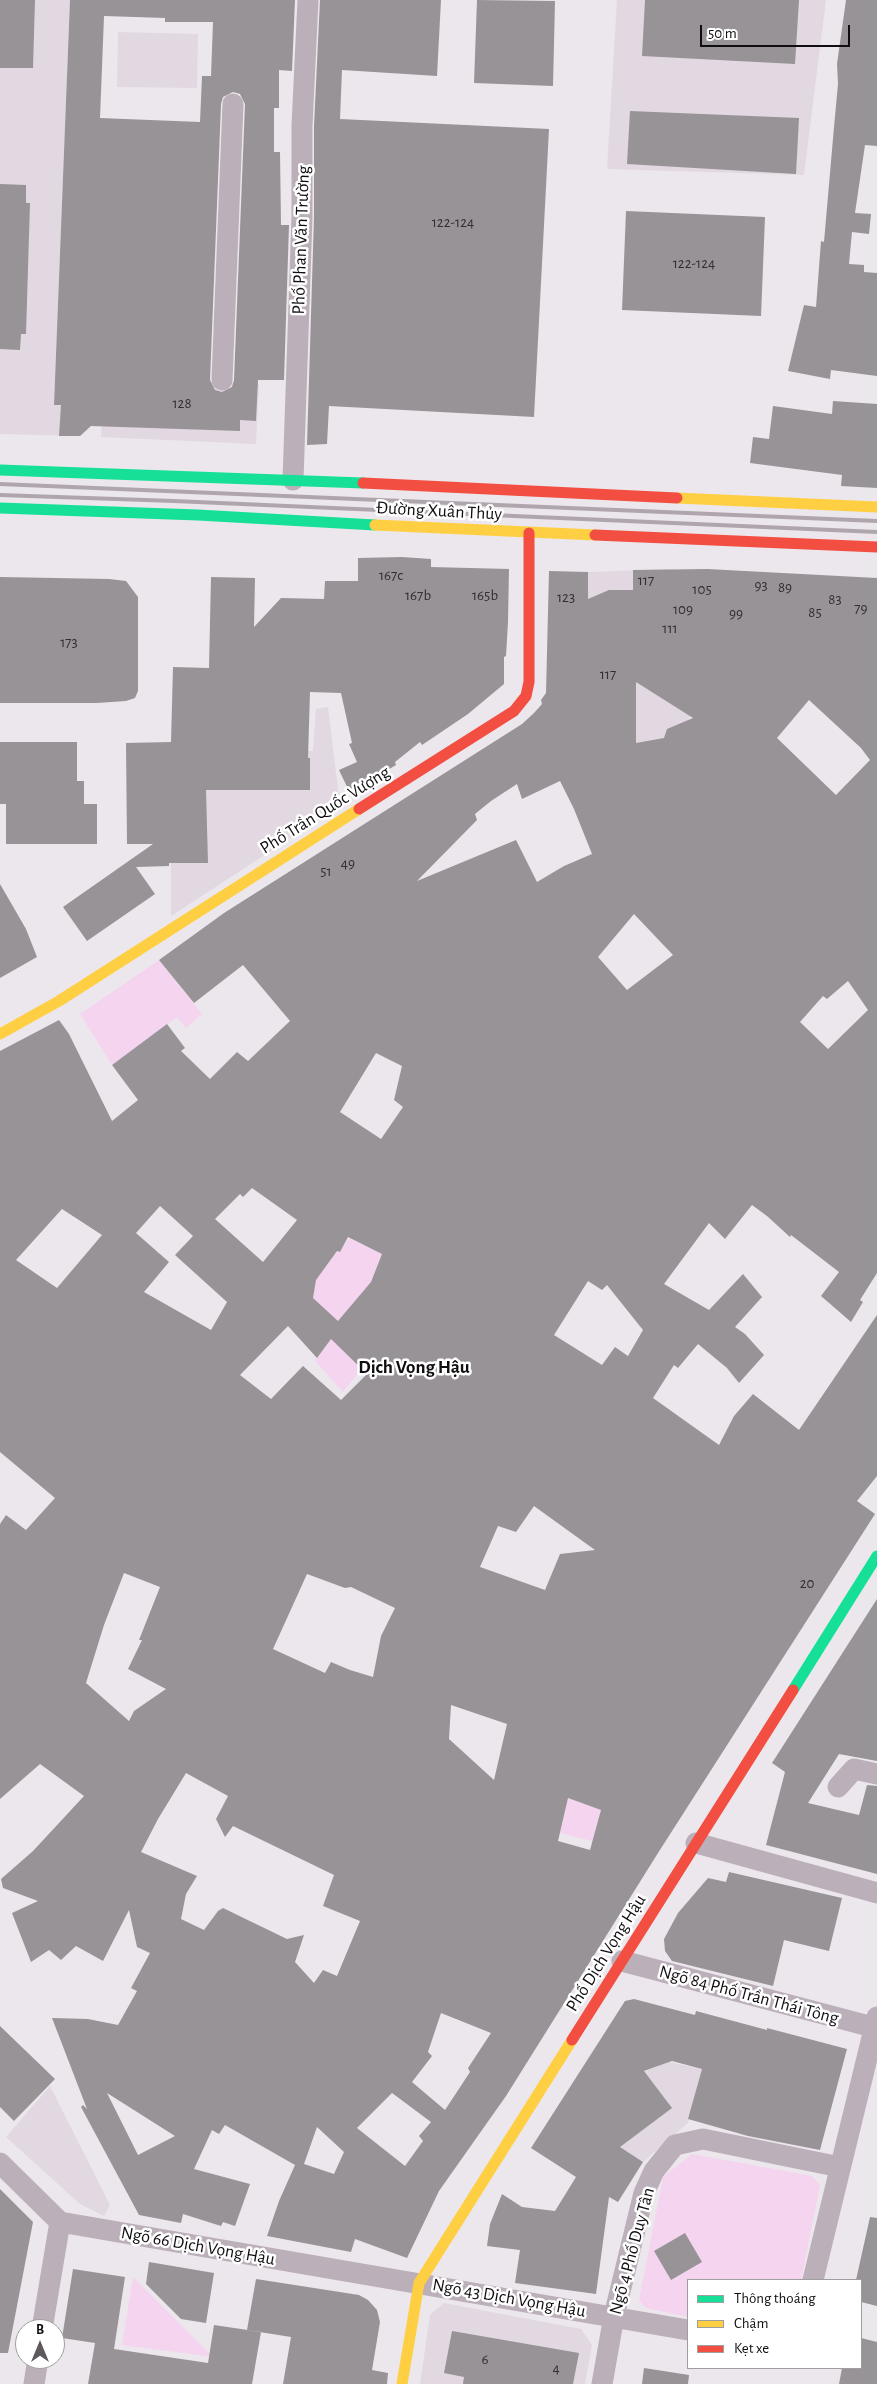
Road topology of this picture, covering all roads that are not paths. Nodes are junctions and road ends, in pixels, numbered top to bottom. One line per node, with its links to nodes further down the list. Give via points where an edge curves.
1 (308, 0): 5 (street, Phố Phan Văn Trường)
2 (233, 104): 3 (street)
3 (222, 380)
4 (0, 470): 5 (main road, Đường Xuân Thủy)
5 (293, 480): 6 (main road, Đường Xuân Thủy)
6 (877, 507)
7 (0, 508): 8 (main road, Đường Xuân Thủy, via 198,514)
8 (529, 533): 9 (main road, Đường Xuân Thủy); 10 (main road, Phố Trần Quốc Vượng, via 529,682 526,696 514,711 60,1002)
9 (877, 547)
10 (0, 1034)
11 (877, 1556): 14 (main road, Phố Dịch Vọng Hậu)
12 (877, 1774): 13 (street, via 854,1769)
13 (838, 1787)
14 (696, 1843): 15 (street); 16 (main road, Phố Dịch Vọng Hậu)
15 (877, 1894)
16 (622, 1961): 17 (street, Ngõ 84 Phố Trần Thái Tông); 22 (main road, Phố Dịch Vọng Hậu)
17 (876, 2024): 19 (street)
18 (0, 2163): 20 (street)
19 (840, 2167): 21 (street); 23 (street, Ngõ 4 Phố Duy Tân, via 703,2139 675,2145 654,2170 644,2193)
20 (60, 2222): 22 (street, Ngõ 66 Dịch Vọng Hậu); 24 (street)
21 (813, 2279)
22 (419, 2283): 23 (street, Ngõ 43 Dịch Vọng Hậu); 28 (main road, Phố Dịch Vọng Hậu)
23 (614, 2316): 25 (street, Ngõ 43 Dịch Vọng Hậu); 29 (street, Ngõ 4 Phố Duy Tân)
24 (44, 2319)
25 (687, 2330)
26 (36, 2369): 27 (street)
27 (34, 2384)
28 (402, 2384)
29 (602, 2384)

